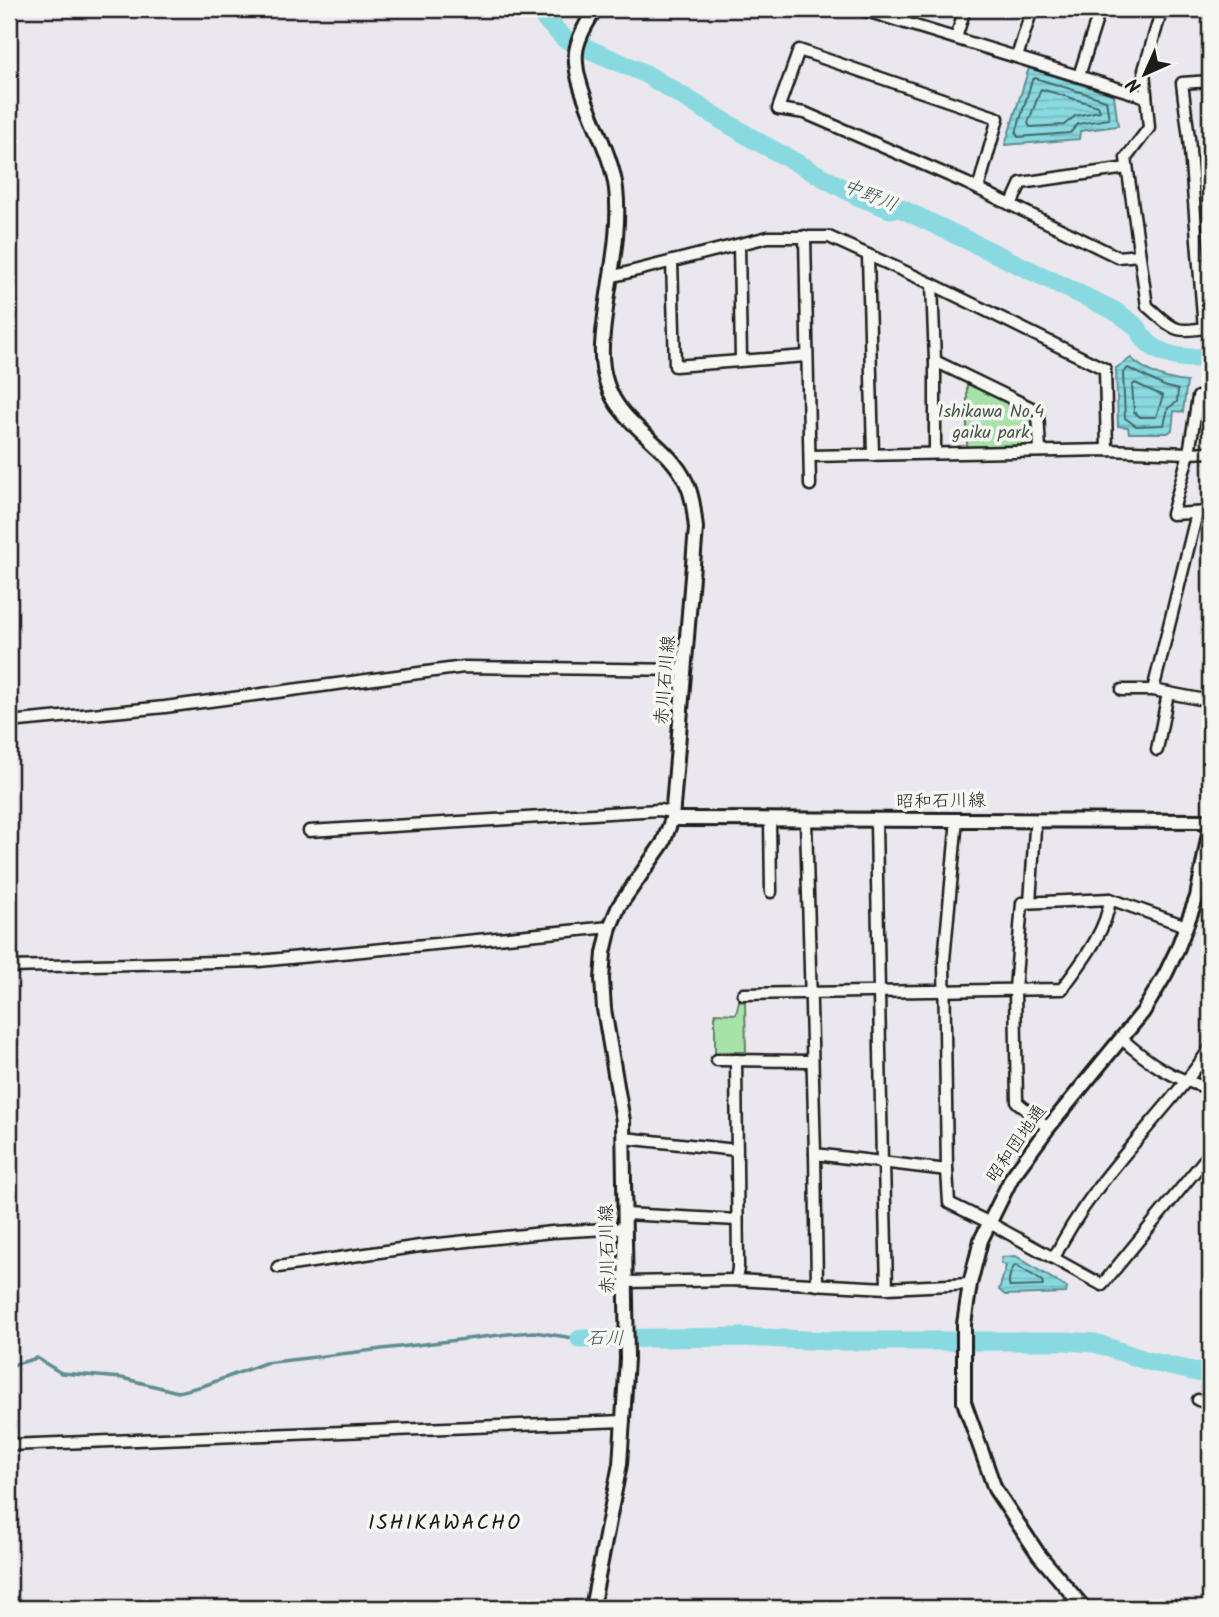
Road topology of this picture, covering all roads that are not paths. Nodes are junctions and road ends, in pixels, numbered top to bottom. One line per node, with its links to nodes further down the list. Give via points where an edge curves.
1 (596, 9): 21 (street, 赤川石川線, via 579,41 576,59 578,80 609,155 616,189)
2 (860, 9): 7 (street)
3 (965, 9): 8 (street)
4 (1032, 9): 9 (street)
5 (1100, 9): 10 (street)
6 (1163, 9): 12 (street, via 1144,70)
7 (895, 14): 8 (street)
8 (956, 38): 9 (street)
9 (1017, 57): 10 (street)
10 (1079, 76): 12 (street)
11 (1210, 80): 23 (street, via 1182,83)
12 (1146, 97): 13 (street, via 1149,128 1126,158)
13 (1127, 168): 15 (street, via 1021,183); 19 (street)
14 (978, 188): 14 (street, via 805,113 778,109 799,50 998,118); 15 (street)
15 (1011, 205): 19 (street, via 1118,257)
16 (805, 236): 17 (street, via 768,237); 18 (street, via 828,237); 24 (street)
17 (739, 245): 20 (street); 25 (street)
18 (868, 255): 22 (street); 33 (street)
19 (1139, 255): 23 (street, via 1147,306 1179,331)
20 (672, 261): 21 (street); 25 (street, via 675,366)
21 (610, 276): 38 (street, 赤川石川線, via 601,351 607,385 616,404 674,463 692,498 696,528)
22 (932, 284): 26 (street); 28 (street, via 1105,369)
23 (1207, 328)
24 (806, 356): 25 (street); 34 (street)
25 (741, 360)
26 (936, 361): 29 (street, via 1038,411); 31 (street)
27 (1198, 397): 32 (street)
28 (1107, 450): 29 (street); 32 (street)
29 (1040, 451): 31 (street)
30 (1210, 452): 32 (street)
31 (936, 453): 33 (street)
32 (1189, 453): 37 (street, via 1172,514)
33 (873, 455): 34 (street)
34 (810, 456): 35 (street)
35 (810, 485)
36 (1210, 512): 37 (street)
37 (1197, 513): 39 (street)
38 (685, 670): 43 (street, via 464,667 165,707); 45 (street, 赤川石川線)
39 (1153, 690): 40 (street); 41 (street)
40 (1122, 691)
41 (1168, 693): 42 (street); 44 (street)
42 (1210, 701)
43 (9, 722)
44 (1157, 750)
45 (672, 816): 47 (street, 昭和石川線); 53 (street, via 659,810); 58 (street, 赤川石川線, via 663,843 626,894)
46 (957, 819): 49 (street, 昭和石川線); 50 (street, 昭和石川線); 61 (street)
47 (770, 820): 48 (street, 昭和石川線); 54 (street)
48 (806, 820): 49 (street, 昭和石川線); 63 (street)
49 (876, 821): 62 (street)
50 (1210, 821)
51 (1210, 828): 57 (street, 昭和団地通, via 1197,897)
52 (1035, 829): 56 (street)
53 (309, 831)
54 (771, 892)
55 (1110, 899): 56 (street); 57 (street); 60 (street, via 1100,929 1062,989)
56 (1030, 902): 60 (street, via 1022,903)
57 (1186, 926): 65 (street, 昭和団地通, via 1155,993)
58 (610, 927): 59 (street, via 260,961); 73 (street, 赤川石川線, via 602,979)
59 (9, 967)
60 (1015, 989): 61 (street); 72 (street, via 1017,1102)
61 (945, 991): 62 (street); 78 (street)
62 (878, 992): 63 (street); 77 (street)
63 (810, 993): 64 (street); 69 (street)
64 (743, 994)
65 (1122, 1039): 70 (street, via 1160,1070); 72 (street, 昭和団地通)
66 (1210, 1048): 70 (street)
67 (717, 1059): 68 (street)
68 (736, 1059): 69 (street); 74 (street)
69 (811, 1061): 76 (street)
70 (1186, 1081): 71 (street); 83 (street, via 1089,1199)
71 (1210, 1088)
72 (1048, 1128): 81 (street, 昭和団地通, via 1012,1177)
73 (624, 1138): 74 (street); 79 (street, 赤川石川線)
74 (736, 1150): 80 (street)
75 (1210, 1153): 83 (street, via 1102,1285)
76 (815, 1154): 77 (street); 87 (street)
77 (883, 1163): 78 (street); 89 (street)
78 (947, 1170): 81 (street, via 949,1203)
79 (625, 1214): 80 (street); 82 (street, 赤川石川線)
80 (737, 1220): 85 (street)
81 (988, 1222): 83 (street); 88 (street, 昭和団地通)
82 (625, 1228): 84 (street, via 552,1231); 86 (street, 赤川石川線)
83 (1054, 1258)
84 (278, 1266)
85 (736, 1280): 86 (street); 87 (street)
86 (626, 1282): 92 (street, 赤川石川線)
87 (817, 1284): 89 (street)
88 (970, 1284): 89 (street); 95 (street, 昭和団地通, via 962,1361 964,1402 995,1489)
89 (887, 1288)
90 (1198, 1400): 91 (street)
91 (1210, 1404)
92 (625, 1421): 93 (street); 94 (street)
93 (9, 1445)
94 (592, 1608)
95 (1084, 1608)

